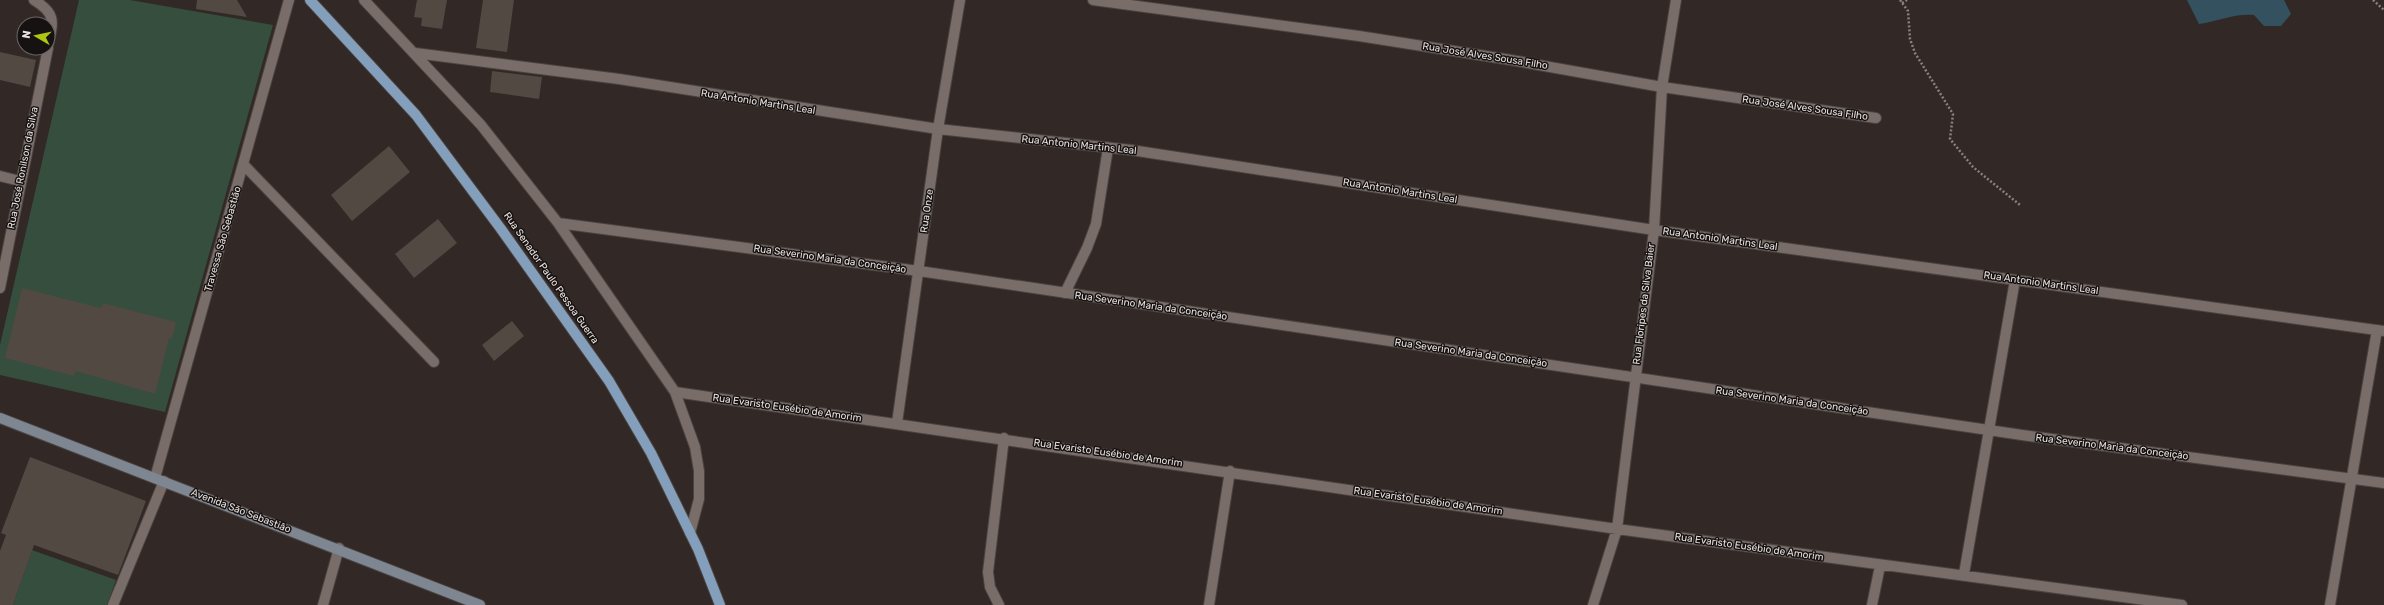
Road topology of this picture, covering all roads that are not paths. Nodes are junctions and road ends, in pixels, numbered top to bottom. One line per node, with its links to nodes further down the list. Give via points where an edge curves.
1 (34, 0): 9 (street, Rua José Ronilson da Silva, via 48,9)
2 (289, 0): 16 (street, Travessa São Sebastião)
3 (310, 0): 38 (main road, Rua Senador Paulo Pessoa Guerra, via 416,115 501,229 609,381 651,453)
4 (364, 0): 10 (street)
5 (960, 0): 14 (street, Rua Onze)
6 (1093, 0): 8 (street, Rua José Alves Sousa Filho)
7 (1676, 0): 12 (street, Rua Floripes da Silva Baier)
8 (1140, 3): 12 (street, Rua José Alves Sousa Filho)
9 (51, 16)
10 (415, 53): 14 (street, Rua Antonio Martins Leal, via 618,79); 19 (street, via 481,125)
11 (46, 56): 18 (street, Rua José Ronilson da Silva)
12 (1662, 87): 13 (street, Rua José Alves Sousa Filho); 20 (street, Rua Floripes da Silva Baier)
13 (1876, 118)
14 (938, 129): 15 (street, Rua Antonio Martins Leal); 21 (street, Rua Onze)
15 (1108, 148): 20 (street, Rua Antonio Martins Leal); 24 (street, via 1096,224)
16 (244, 164): 26 (street); 35 (street, Travessa São Sebastião)
17 (0, 176): 18 (street)
18 (20, 182): 23 (street, Rua José Ronilson da Silva)
19 (558, 223): 21 (street, Rua Severino Maria da Conceição); 28 (street)
20 (1654, 230): 22 (street, Rua Antonio Martins Leal); 27 (street, Rua Floripes da Silva Baier)
21 (919, 271): 24 (street, Rua Severino Maria da Conceição); 30 (street, Rua Onze)
22 (2015, 280): 25 (street, Rua Antonio Martins Leal); 31 (street)
23 (0, 288)
24 (1065, 293): 27 (street, Rua Severino Maria da Conceição)
25 (2380, 330): 34 (street)
26 (434, 362)
27 (1635, 378): 31 (street, Rua Severino Maria da Conceição); 37 (street, Rua Floripes da Silva Baier)
28 (675, 392): 30 (street, Rua Evaristo Eusébio de Amorim); 38 (street, via 695,446 699,471 698,499)
29 (1, 421): 35 (main road, Avenida São Sebastião)
30 (897, 423): 32 (street, Rua Evaristo Eusébio de Amorim)
31 (1988, 429): 34 (street, Rua Severino Maria da Conceição); 41 (street)
32 (1004, 438): 33 (street, Rua Evaristo Eusébio de Amorim); 46 (street, via 988,572 990,588)
33 (1230, 471): 37 (street, Rua Evaristo Eusébio de Amorim); 47 (street)
34 (2351, 478): 36 (street, Rua Severino Maria da Conceição); 51 (street)
35 (159, 479): 39 (main road, Avenida São Sebastião); 42 (street, Travessa São Sebastião)
36 (2384, 483)
37 (1617, 529): 40 (street, Rua Evaristo Eusébio de Amorim); 48 (street, Rua Floripes da Silva Baier)
38 (690, 533): 45 (main road, Rua Senador Paulo Pessoa Guerra)
39 (339, 548): 43 (street); 44 (main road, Avenida São Sebastião)
40 (1880, 566): 41 (street, Rua Evaristo Eusébio de Amorim); 49 (street)
41 (1964, 574): 50 (street, Rua Evaristo Eusébio de Amorim)
42 (113, 605)
43 (323, 605)
44 (480, 605)
45 (720, 605)
46 (999, 605)
47 (1209, 605)
48 (1593, 605)
49 (1872, 605)
50 (2182, 605)
51 (2330, 605)

